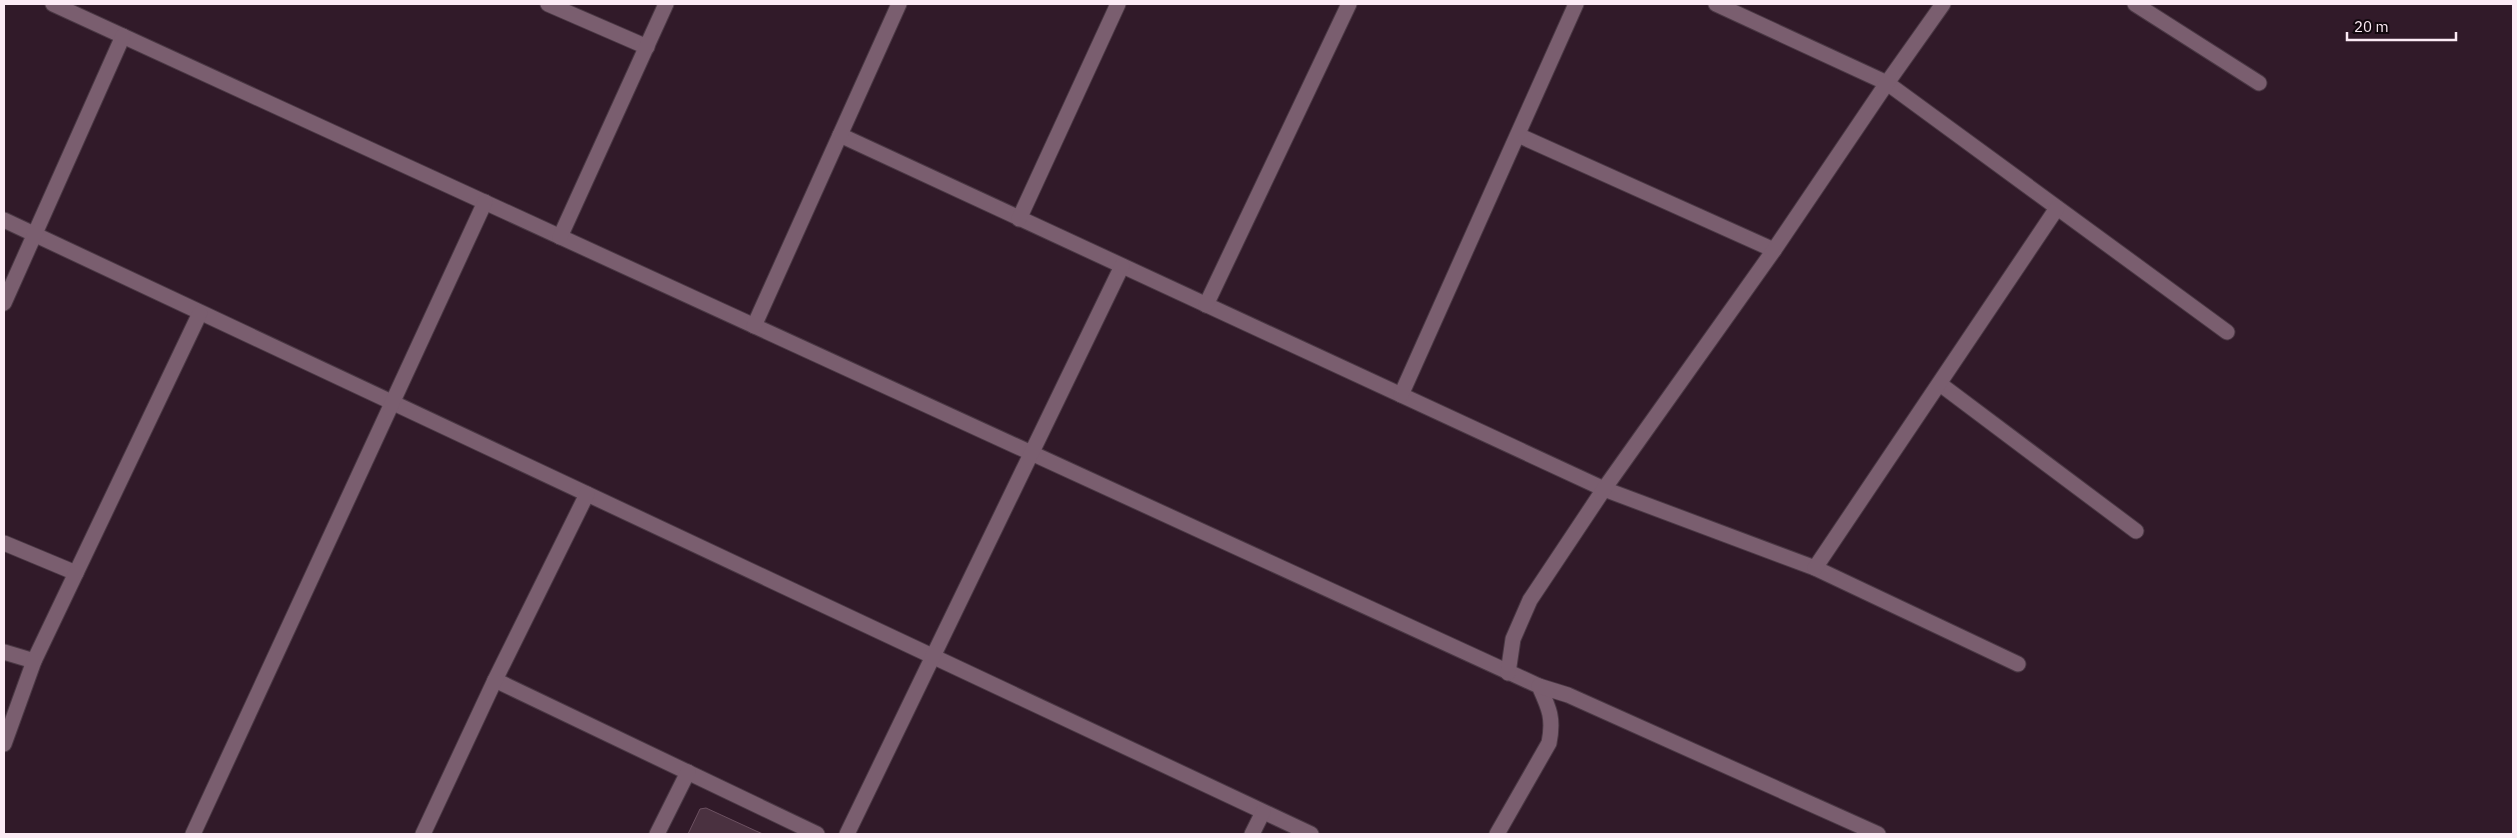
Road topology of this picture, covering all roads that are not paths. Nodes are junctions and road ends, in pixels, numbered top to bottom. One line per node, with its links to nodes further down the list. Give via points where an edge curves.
1 (52, 4): 11 (street)
2 (548, 4): 12 (street)
3 (666, 4): 12 (street)
4 (899, 4): 15 (street)
5 (1118, 4): 19 (street)
6 (1349, 4): 26 (street)
7 (1576, 4): 16 (street)
8 (1716, 4): 13 (street)
9 (1944, 4): 13 (street)
10 (2135, 4): 14 (street)
11 (123, 36): 17 (street); 21 (street)
12 (647, 47): 22 (street)
13 (1886, 83): 18 (street); 23 (street)
14 (2259, 83)
15 (840, 135): 19 (street); 28 (street)
16 (1518, 135): 23 (street); 31 (street)
17 (485, 202): 22 (street); 32 (street)
18 (2057, 208): 29 (street); 30 (street)
19 (1020, 219): 24 (street)
20 (4, 220): 21 (street)
21 (34, 234): 25 (street); 27 (street)
22 (560, 237): 28 (street)
23 (1774, 250): 34 (street)
24 (1122, 266): 26 (street); 33 (street)
25 (4, 303)
26 (1206, 305): 31 (street)
27 (200, 313): 32 (street); 39 (street)
28 (754, 326): 33 (street)
29 (2227, 332)
30 (1940, 384): 36 (street); 38 (street)
31 (1401, 395): 34 (street)
32 (392, 402): 35 (street); 50 (street)
33 (1031, 454): 41 (street); 44 (street)
34 (1604, 489): 38 (street); 44 (street, via 1530,600 1513,639)
35 (587, 494): 41 (street); 45 (street)
36 (2136, 531)
37 (4, 543): 39 (street)
38 (1815, 568): 43 (street)
39 (76, 573): 42 (street)
40 (4, 652): 42 (street)
41 (933, 657): 49 (street); 54 (street)
42 (34, 661): 47 (street)
43 (2018, 664)
44 (1508, 673): 46 (street)
45 (495, 680): 48 (street); 51 (street)
46 (1539, 686): 57 (street, via 1550,709 1553,726 1550,743); 58 (street)
47 (4, 744)
48 (688, 772): 52 (street); 53 (street)
49 (1264, 812): 55 (street); 56 (street)
50 (193, 834)
51 (423, 834)
52 (657, 834)
53 (817, 834)
54 (847, 834)
55 (1252, 834)
56 (1311, 834)
57 (1497, 834)
58 (1878, 834)

